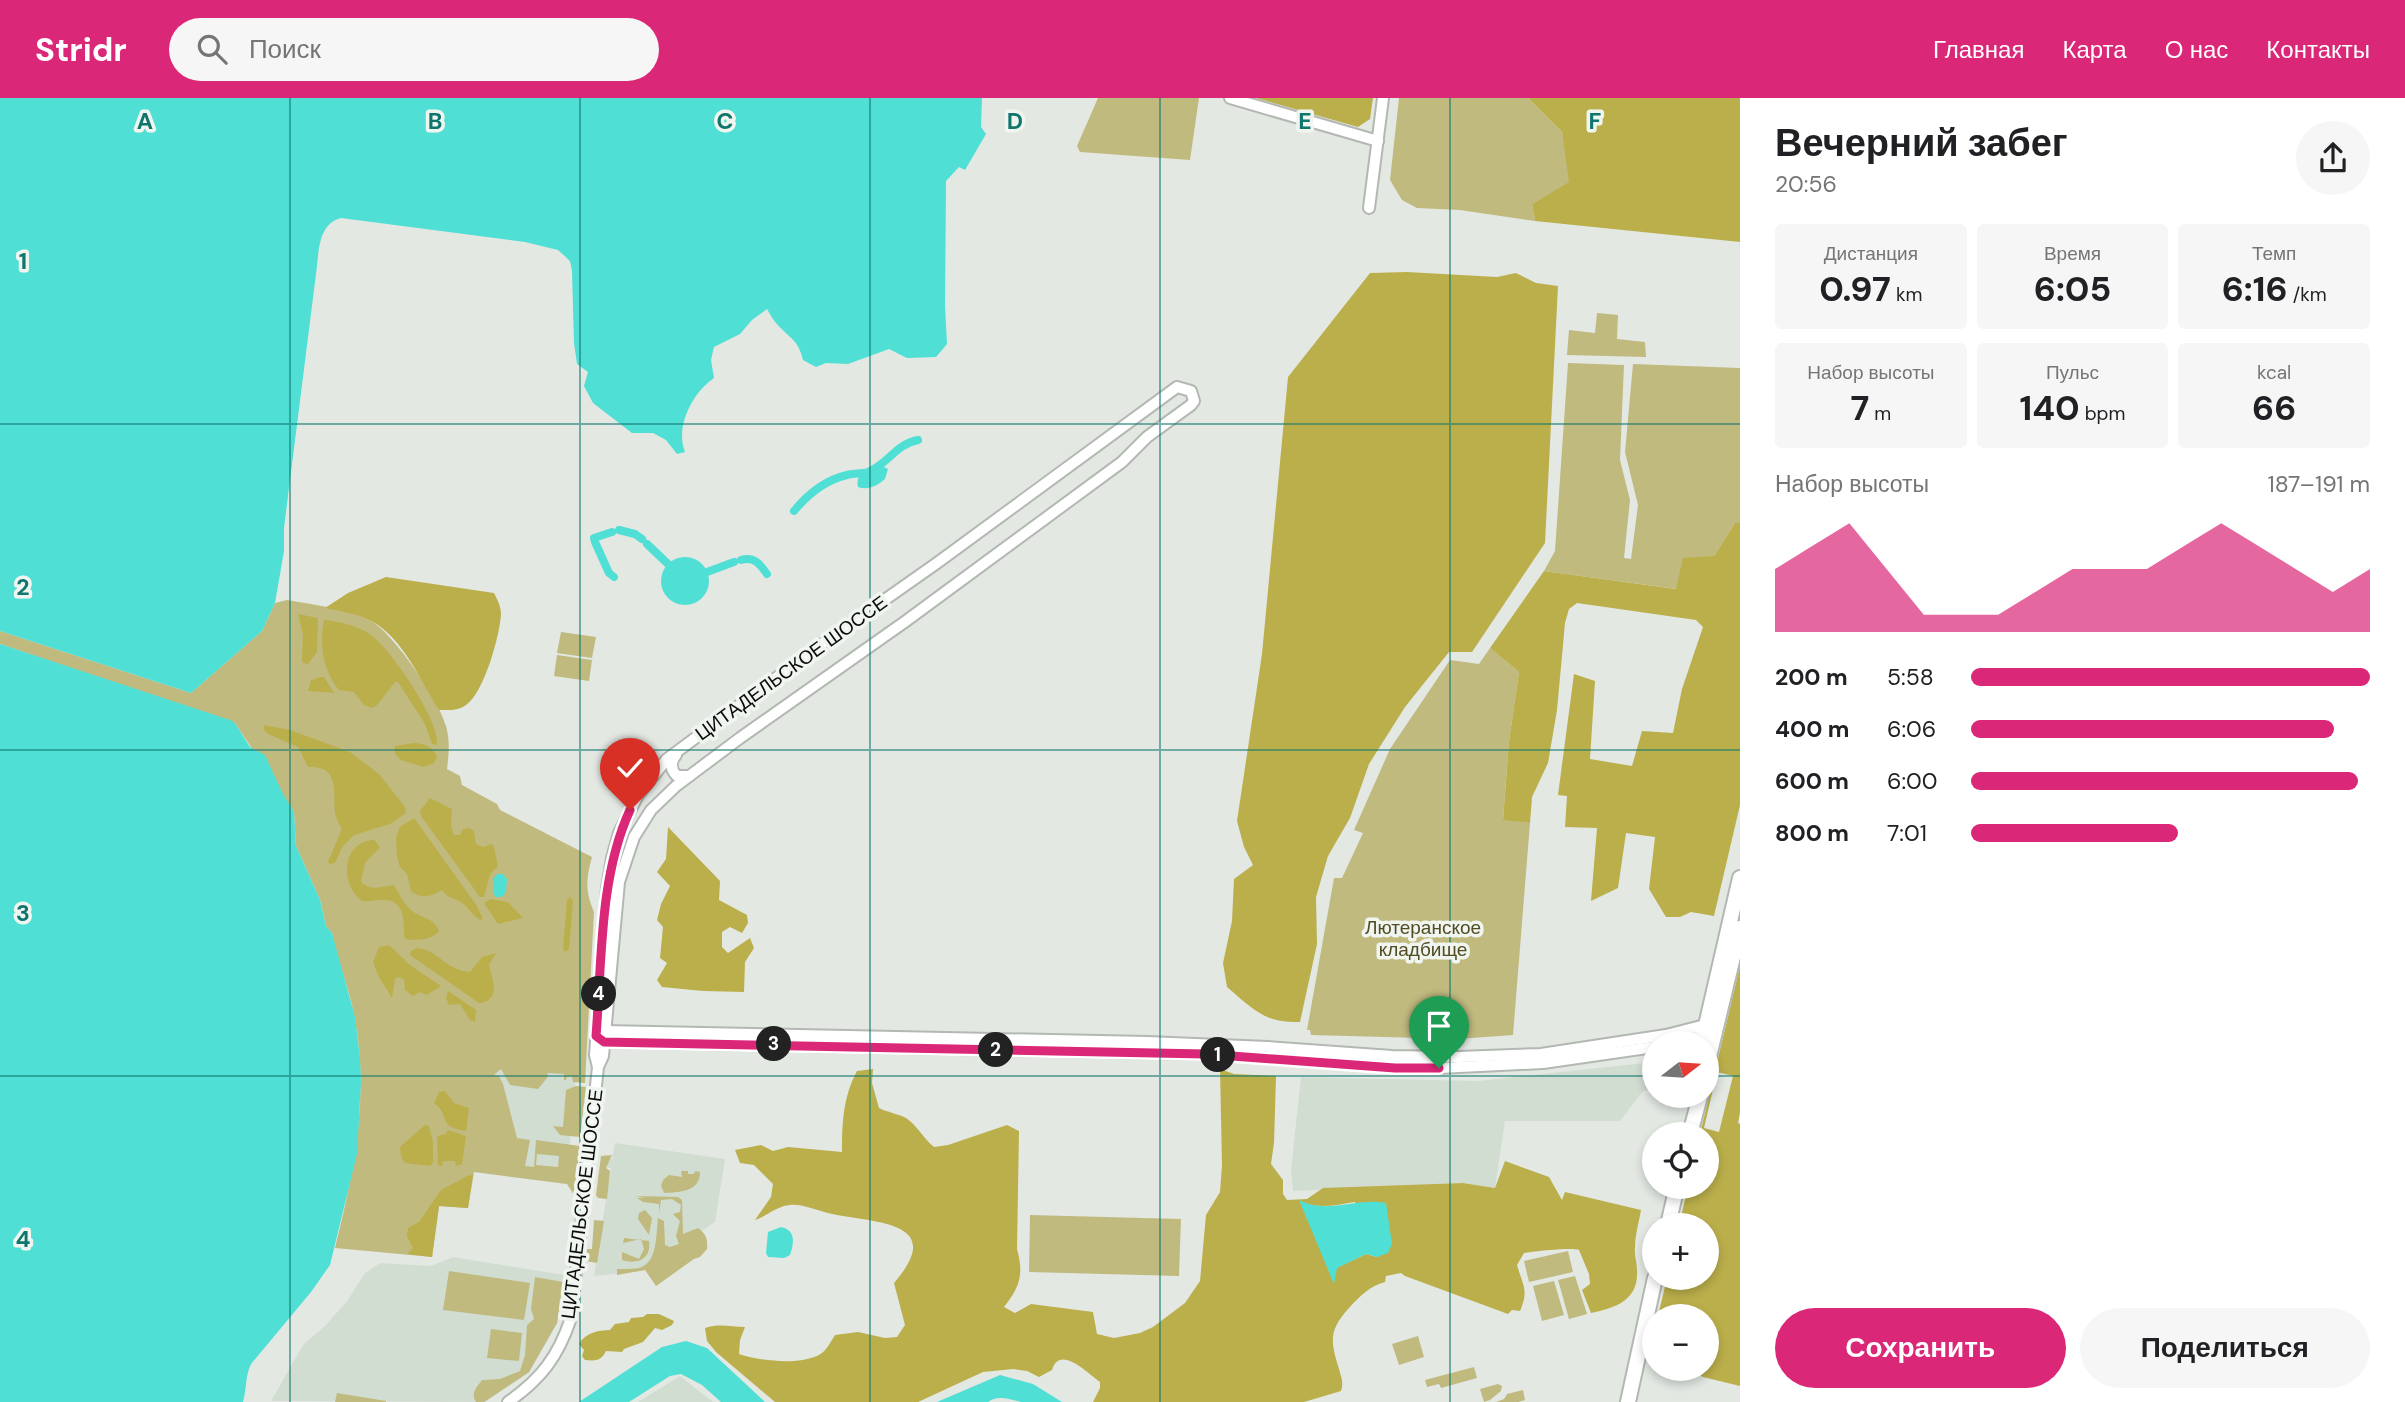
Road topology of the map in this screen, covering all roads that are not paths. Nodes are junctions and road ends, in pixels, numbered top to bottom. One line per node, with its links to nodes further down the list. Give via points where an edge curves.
1 (1230, 98): 3 (street)
2 (1383, 98): 3 (street)
3 (1378, 141): 4 (street)
4 (1369, 208)
5 (681, 747): 6 (street, via 672,768 677,776); 6 (street, ЦИТАДЕЛЬСКОЕ ШОССЕ, via 1177,387 1191,391 1194,401 1122,462); 11 (street, ЦИТАДЕЛЬСКОЕ ШОССЕ, via 638,795 612,858)
6 (689, 776): 11 (street, ЦИТАДЕЛЬСКОЕ ШОССЕ, via 651,810 626,857 615,912)
7 (1740, 878): 9 (main road)
8 (1740, 928): 10 (main road)
9 (1708, 1031)
10 (1708, 1031)
11 (602, 1036): 12 (street, via 1147,1042 1459,1057 1541,1054); 13 (street, via 1205,1054 1395,1068 1531,1064); 15 (street, ЦИТАДЕЛЬСКОЕ ШОССЕ, via 571,1318 543,1373)
12 (1642, 1039)
13 (1642, 1049)
14 (1653, 1290): 16 (main road)
15 (508, 1402)
16 (1628, 1402)

